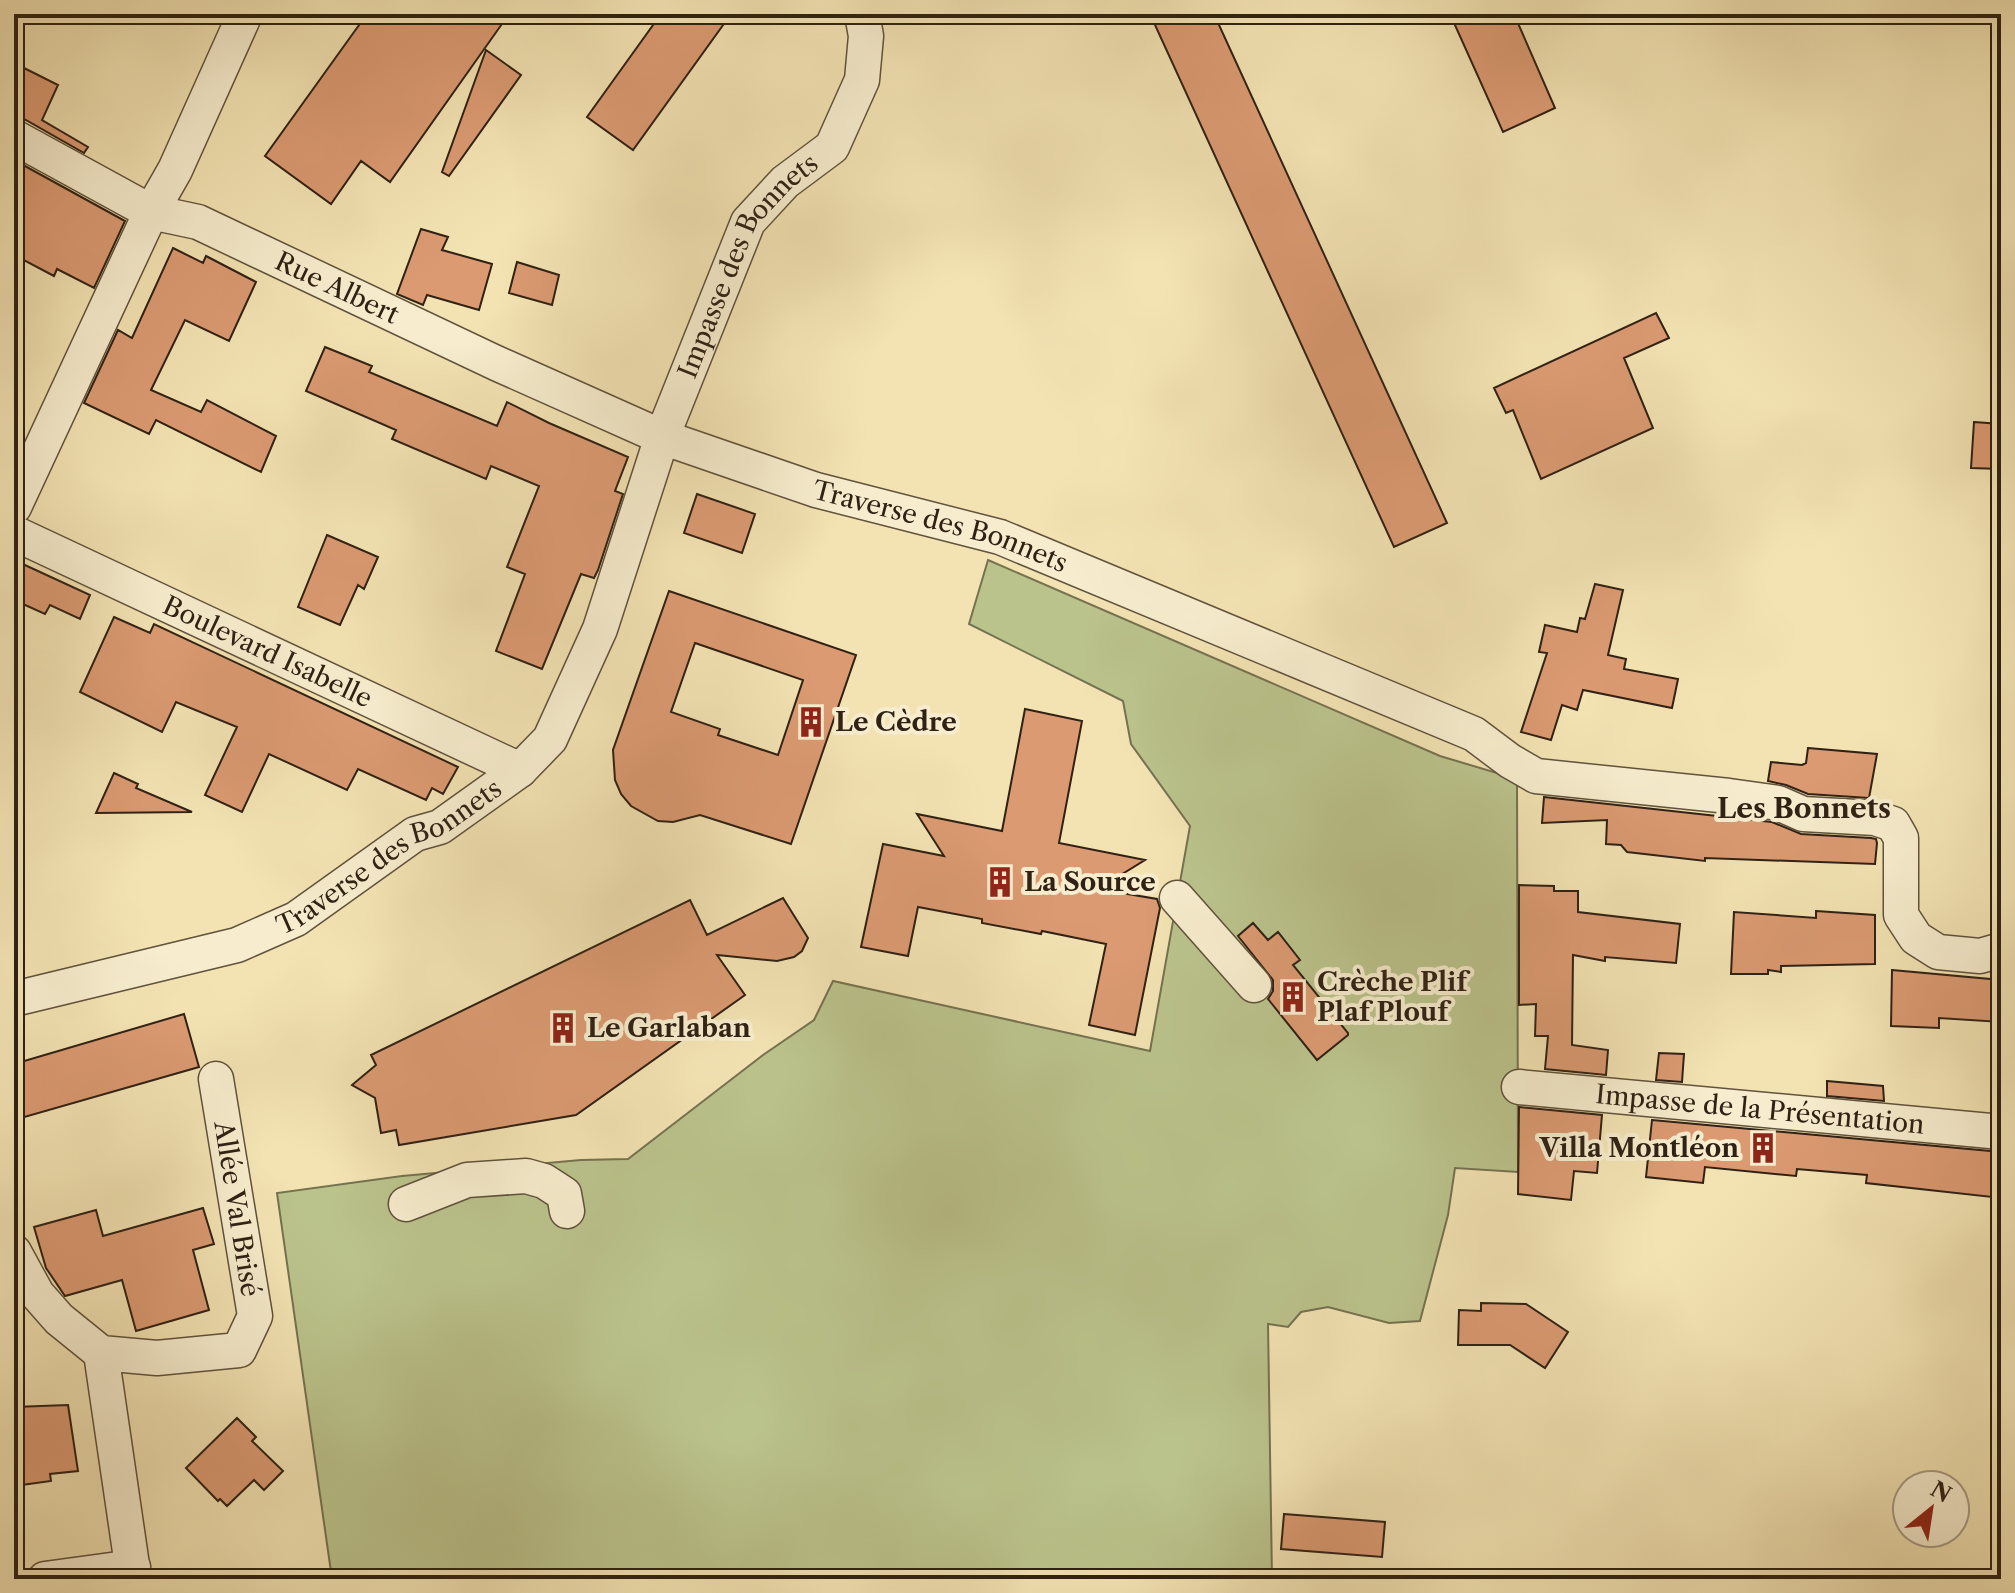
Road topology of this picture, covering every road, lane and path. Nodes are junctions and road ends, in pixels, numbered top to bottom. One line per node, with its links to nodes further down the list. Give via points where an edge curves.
1 (245, 14): 4 (street)
2 (862, 14): 5 (street, Impasse des Bonnets, via 862,80 832,147 785,182 748,222)
3 (14, 137): 4 (street, Rue Albert)
4 (151, 212): 5 (street, Rue Albert, via 198,222); 6 (street)
5 (662, 437): 8 (street, Traverse des Bonnets, via 600,629 550,739); 10 (street, Traverse des Bonnets, via 816,490 1000,537 1474,734 1536,776 1778,803 1803,814 1893,824 1901,838 1901,915 1916,938 1938,952 1980,956)
6 (14, 507)
7 (14, 533): 8 (street, Boulevard Isabelle)
8 (520, 770): 12 (street, Traverse des Bonnets, via 440,827 415,834 296,919 237,945)
9 (1177, 898): 11 (street)
10 (2001, 950)
11 (1254, 985)
12 (14, 999)
13 (216, 1079): 19 (street, Allée Val Brisé, via 255,1316 239,1350 157,1358)
14 (1519, 1087): 15 (street, Impasse de la Présentation)
15 (2001, 1132)
16 (406, 1204): 17 (street, via 467,1180 526,1176 564,1194)
17 (567, 1211)
18 (14, 1252): 19 (street, via 37,1294)
19 (101, 1353): 20 (street)
20 (134, 1573): 21 (street)
21 (45, 1579)

